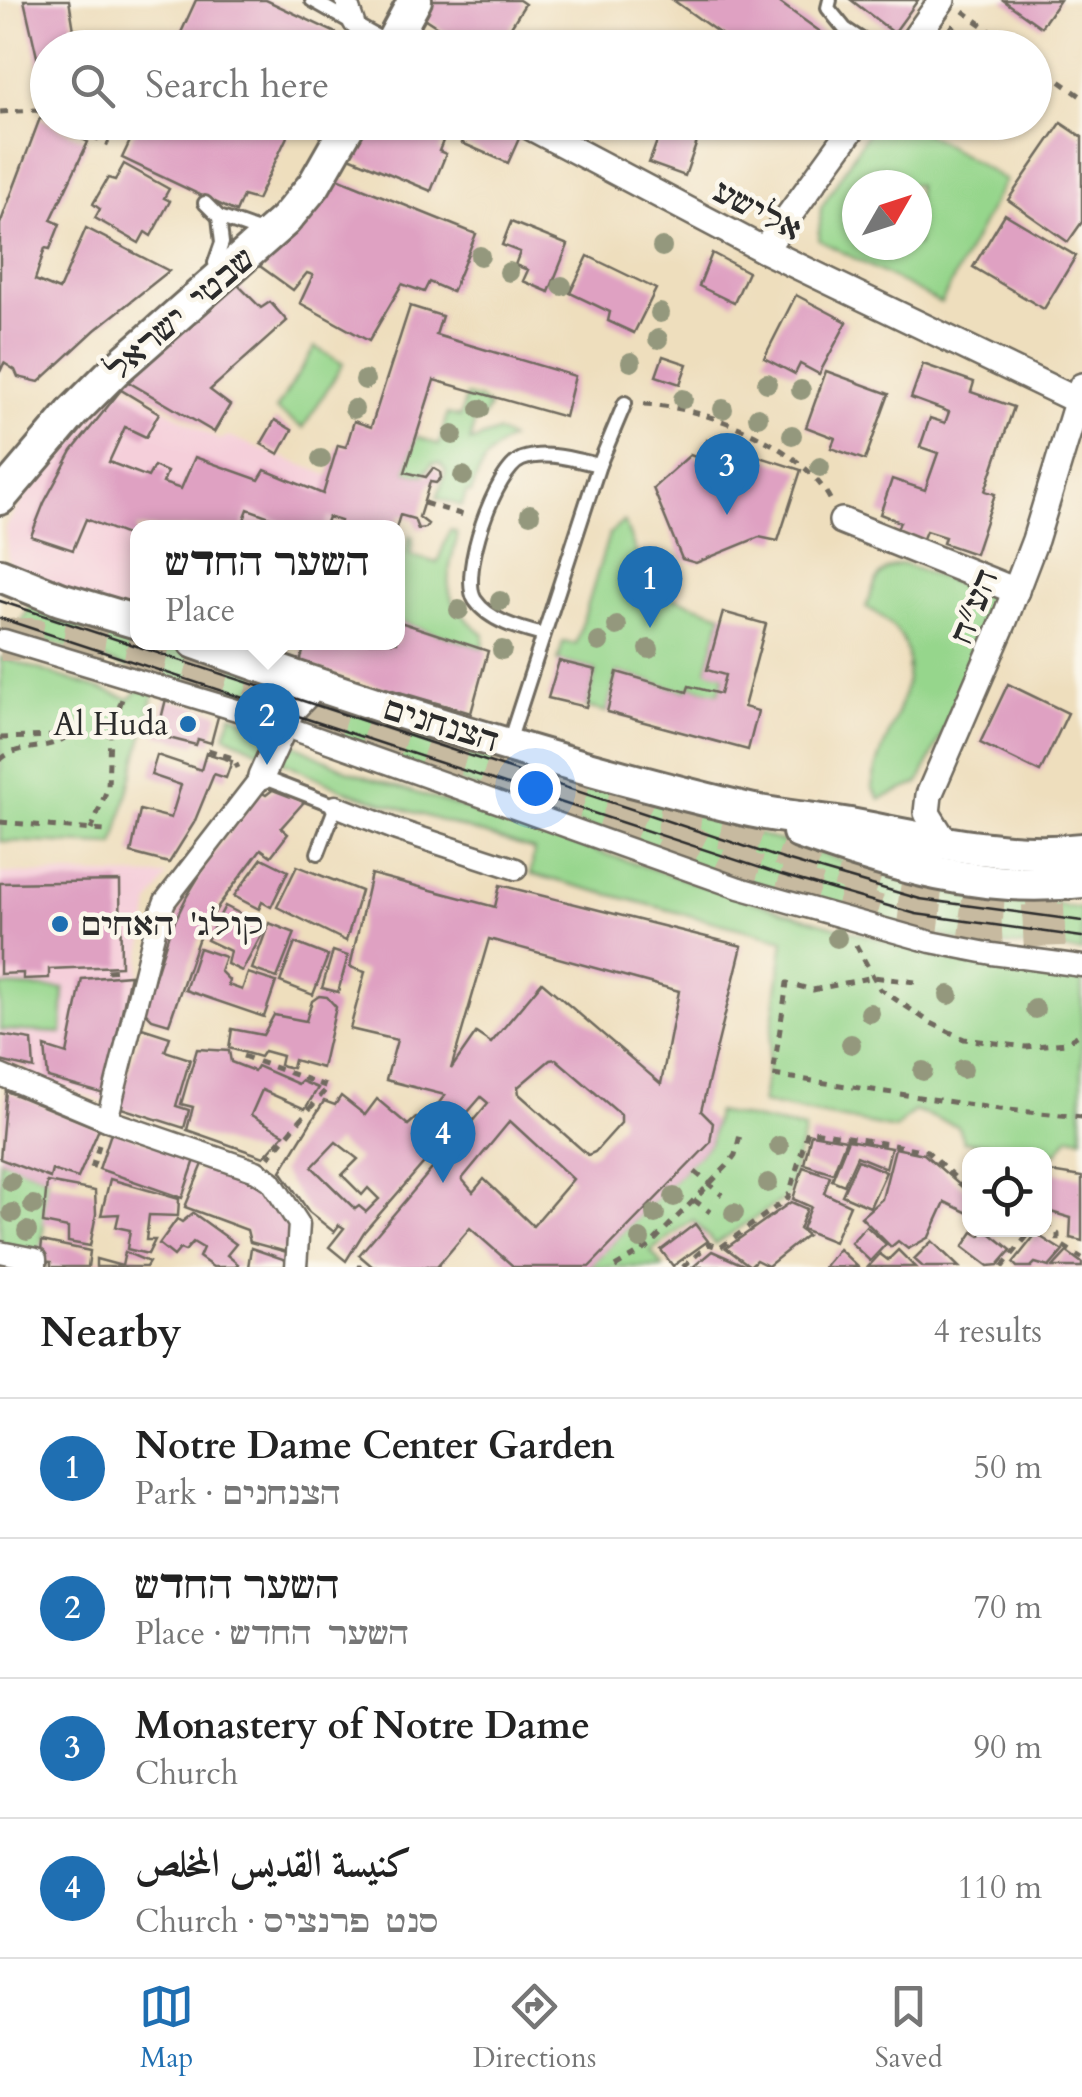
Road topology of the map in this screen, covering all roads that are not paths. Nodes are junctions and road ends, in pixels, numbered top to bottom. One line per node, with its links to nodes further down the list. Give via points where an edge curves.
1 (312, 0): 7 (lane)
2 (346, 0): 7 (street)
3 (400, 0): 9 (lane)
4 (415, 0): 10 (street)
5 (830, 0): 11 (lane, via 828,8)
6 (952, 5): 12 (street)
7 (354, 23): 8 (lane)
8 (364, 30)
9 (391, 30)
10 (396, 30)
11 (847, 30)
12 (926, 30)
13 (324, 140): 19 (lane, שבטי ישראל)
14 (340, 140): 19 (street, שבטי ישראל, via 314,185)
15 (554, 140): 20 (street, אלישע)
16 (844, 140): 20 (street)
17 (205, 203): 18 (lane)
18 (219, 217): 19 (lane); 21 (lane, via 222,243)
19 (262, 232): 21 (lane, שבטי ישראל); 26 (street, שבטי ישראל, via 73,412)
20 (764, 250): 22 (street, אלישע)
21 (214, 262): 25 (street, שבטי ישראל, via 89,372)
22 (1080, 394): 30 (street, הע״ח)
23 (625, 403): 24 (lane)
24 (600, 465): 33 (lane); 33 (lane, via 548,456 518,460 502,478 484,523 470,577 475,601 492,616)
25 (0, 468)
26 (0, 498)
27 (842, 521): 30 (street)
28 (0, 559): 31 (street)
29 (0, 575): 32 (street)
30 (1016, 592): 42 (street, הע״ח, via 929,796 927,812)
31 (130, 620)
32 (130, 620)
33 (543, 635): 38 (lane)
34 (1, 642): 37 (street)
35 (218, 650): 36 (street, הצנחנים)
36 (316, 685): 37 (street); 38 (street, הצנחנים)
37 (284, 726): 39 (street); 47 (street, via 739,888 946,945)
38 (508, 745): 41 (street, הצנחנים)
39 (250, 774): 40 (lane); 49 (street, via 156,922)
40 (336, 806): 44 (lane); 45 (street)
41 (749, 810): 42 (street, הצנחנים); 46 (street, הצנחנים, via 843,848 946,877 1028,886)
42 (945, 842): 43 (street, הצנחנים)
43 (1082, 850)
44 (318, 853)
45 (516, 869)
46 (1082, 881)
47 (1082, 966)
48 (0, 1075): 49 (street)
49 (107, 1120): 52 (street, via 272,1182 299,1224)
50 (0, 1252): 51 (street, via 36,1260)
51 (36, 1267)
52 (296, 1267)

